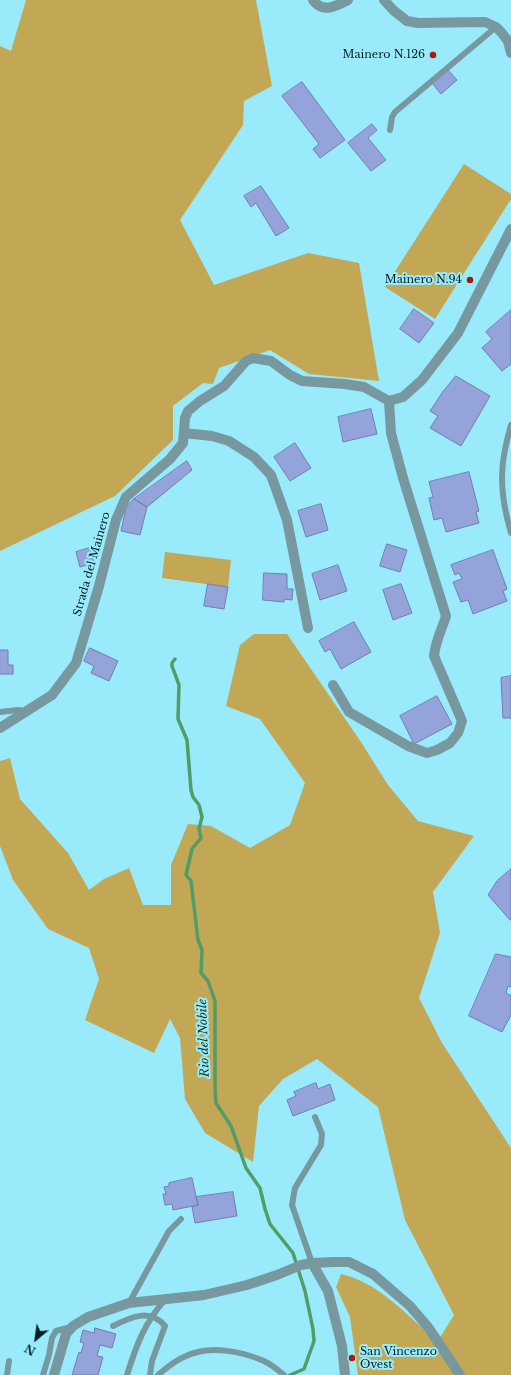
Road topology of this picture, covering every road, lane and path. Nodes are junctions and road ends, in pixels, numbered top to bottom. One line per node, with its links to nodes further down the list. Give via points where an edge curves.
1 (313, 0): 2 (street, via 324,8 334,7)
2 (348, 0)
3 (384, 0): 4 (street, via 406,20 418,24 485,22)
4 (496, 27): 5 (street, via 508,41); 6 (lane, via 395,112)
5 (511, 53)
6 (390, 130)
7 (511, 229): 8 (street, via 458,333 422,380 403,397)
8 (389, 401): 10 (street, Strada del Mainero, via 364,387 302,380 290,375 271,361 253,358 246,361 224,386 188,411); 13 (street, via 391,433 446,616 435,645 434,656 462,721 458,733 450,743 426,753 408,746 349,712)
9 (511, 425): 11 (lane, via 506,440 502,477)
10 (184, 433): 12 (street, via 229,441 254,457 271,475 287,520); 14 (street, Strada del Mainero, via 183,443 170,459 126,496 116,520 76,663 52,695)
11 (511, 533)
12 (308, 628)
13 (333, 685)
14 (29, 711): 15 (lane); 16 (street, Strada del Mainero)
15 (0, 712)
16 (0, 728)
17 (315, 1116): 19 (lane, via 322,1134 321,1145 295,1188 292,1205)
18 (181, 1219): 21 (lane, via 169,1231)
19 (312, 1263): 20 (street, via 247,1285 204,1295); 33 (street, via 328,1291 342,1346); 34 (street, via 349,1262 373,1274 410,1306 428,1327)
20 (168, 1297): 21 (street); 22 (lane)
21 (129, 1303): 23 (street, via 88,1317)
22 (152, 1316): 24 (lane, via 126,1319); 29 (lane, via 134,1352); 30 (lane, via 166,1326 152,1361)
23 (73, 1326): 27 (lane, via 56,1331); 28 (street, via 66,1334)
24 (113, 1326)
25 (9, 1361): 26 (lane)
26 (7, 1375)
27 (43, 1375)
28 (54, 1375)
29 (127, 1375)
30 (150, 1375)
31 (158, 1375): 32 (lane, via 186,1355 222,1350 265,1362)
32 (284, 1375)
33 (346, 1375)
34 (460, 1375)

